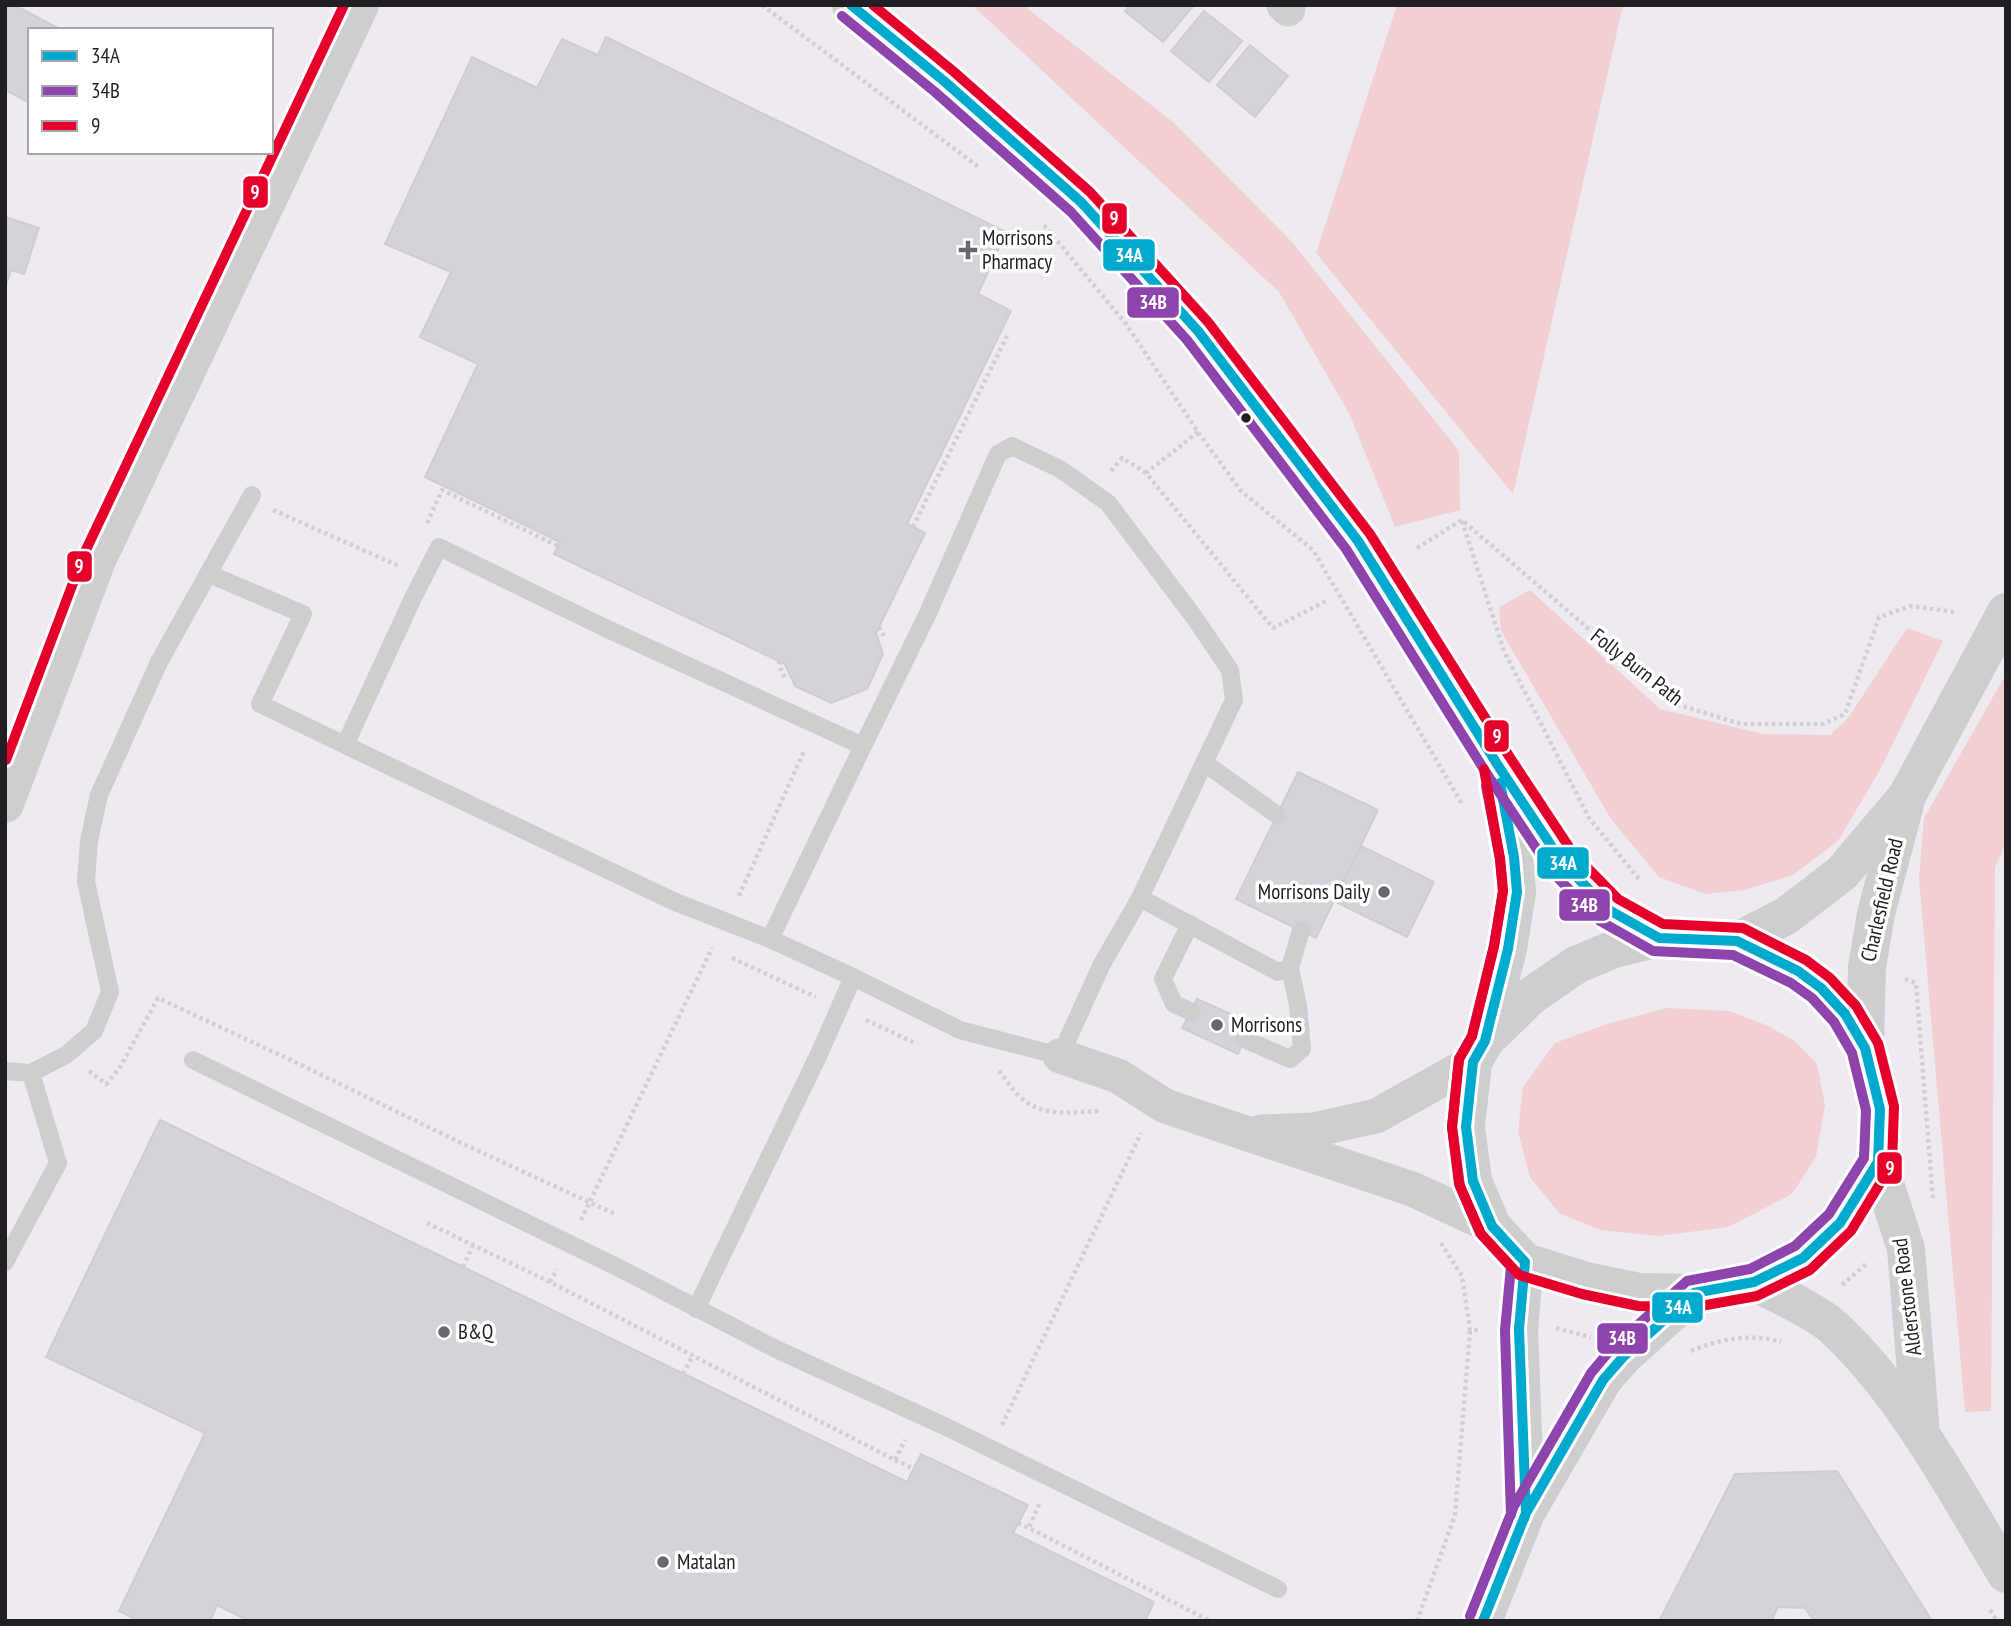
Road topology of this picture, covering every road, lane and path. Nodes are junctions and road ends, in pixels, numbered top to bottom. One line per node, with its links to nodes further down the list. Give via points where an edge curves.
1 (762, 5): 4 (path)
2 (851, 5): 27 (street, via 1081,202 1198,331 1358,541)
3 (361, 9): 28 (street, via 97,560)
4 (982, 170)
5 (1043, 223): 7 (path, via 1126,324)
6 (1007, 335): 10 (path)
7 (1198, 432): 16 (path, via 1146,473 1273,628); 31 (path, via 1241,491 1313,550)
8 (251, 497): 14 (path); 15 (lane)
9 (1462, 520): 13 (path); 17 (path, Folly Burn Path, via 1676,704 1741,724 1824,724 1845,714 1879,617 1911,606); 32 (path, via 1504,651 1589,818)
10 (913, 527)
11 (421, 535): 12 (path, via 443,490)
12 (558, 546)
13 (1416, 548)
14 (406, 569)
15 (209, 575): 24 (lane, via 303,614 260,705); 56 (lane, via 159,662 99,795 86,881 110,992 94,1031 66,1055)
16 (1328, 600)
17 (1954, 612)
18 (2006, 612): 29 (street, Charlesfield Road)
19 (879, 627): 20 (path)
20 (886, 642)
21 (780, 661): 22 (path)
22 (787, 682)
23 (816, 725): 24 (lane, via 439,547); 25 (lane); 37 (path, via 739,895)
24 (345, 745): 37 (lane, via 626,880)
25 (863, 746): 26 (lane, via 998,454 1012,446 1060,469 1108,503 1230,670 1234,701); 40 (lane)
26 (1206, 764): 30 (lane); 34 (lane)
27 (1497, 764): 35 (street, via 1562,862); 50 (street, via 1517,892 1508,949)
28 (8, 785)
29 (1907, 796): 41 (street, Charlesfield Road, via 1842,873 1786,916); 42 (street, Charlesfield Road)
30 (1277, 815)
31 (1465, 816)
32 (1639, 879): 33 (path); 35 (path)
33 (1650, 886)
34 (1140, 898): 36 (lane); 51 (lane, via 1102,964)
35 (1609, 910): 39 (street)
36 (1190, 923): 43 (lane, via 1278,972); 46 (lane, via 1163,979 1174,1004)
37 (735, 926): 40 (lane)
38 (1301, 930): 43 (lane)
39 (1659, 938): 41 (street); 50 (street, via 1576,965 1531,996)
40 (769, 939): 44 (lane)
41 (1737, 941): 49 (street, via 1798,971 1821,988 1845,1014)
42 (1867, 967): 49 (street, Charlesfield Road); 62 (path, via 1916,983)
43 (1290, 968): 47 (lane, via 1302,1049 1290,1059)
44 (853, 977): 45 (lane); 51 (lane, via 960,1030)
45 (840, 1007): 48 (path); 61 (path, via 711,948); 75 (lane)
46 (1192, 1012)
47 (1244, 1039)
48 (926, 1048)
49 (1865, 1048): 60 (street, via 1880,1109)
50 (1479, 1051): 59 (street, via 1376,1116 1313,1130); 65 (street, via 1466,1126 1473,1181)
51 (1060, 1056): 59 (street, via 1118,1076 1165,1107)
52 (192, 1060): 66 (lane)
53 (987, 1068): 57 (path, via 1000,1071 1019,1097 1039,1110)
54 (119, 1069): 61 (path, via 158,998)
55 (5, 1071): 56 (lane)
56 (31, 1073): 69 (lane, via 58,1163)
57 (1110, 1114)
58 (1144, 1126): 83 (path)
59 (1240, 1132): 65 (street, via 1412,1189)
60 (1878, 1162): 68 (street, Alderstone Road); 73 (street, via 1840,1223 1803,1258)
61 (589, 1202): 63 (path); 66 (path)
62 (1934, 1204)
63 (617, 1215)
64 (427, 1223): 67 (path)
65 (1492, 1226): 70 (street)
66 (569, 1244): 72 (path); 75 (lane)
67 (473, 1245): 71 (path); 72 (path)
68 (1906, 1249): 76 (path, via 1881,1251 1832,1294); 81 (street, Alderstone Road)
69 (5, 1262)
70 (1525, 1262): 74 (street, via 1640,1292); 87 (street, via 1519,1329)
71 (463, 1267)
72 (550, 1282): 78 (path)
73 (1754, 1282): 74 (street); 76 (street, Alderstone Road)
74 (1694, 1293): 87 (street, via 1603,1380)
75 (696, 1309): 83 (lane)
76 (1817, 1317): 79 (path, via 1801,1348 1771,1339 1739,1337); 81 (street, Alderstone Road, via 1832,1325 1882,1381)
77 (1470, 1330): 94 (path, via 1455,1515)
78 (693, 1354): 80 (path); 84 (path)
79 (1682, 1354)
80 (683, 1374)
81 (1921, 1434): 90 (street, Alderstone Road)
82 (916, 1445): 84 (path, via 904,1439)
83 (990, 1449): 91 (lane)
84 (895, 1460): 85 (path)
85 (914, 1469)
86 (1027, 1499): 89 (path, via 1040,1505)
87 (1526, 1513): 95 (street)
88 (1018, 1523): 89 (path)
89 (1029, 1528): 93 (path)
90 (2006, 1574)
91 (1278, 1589)
92 (1990, 1609): 96 (path)
93 (1210, 1621)
94 (1417, 1621)
95 (1483, 1621)
96 (1997, 1621)

